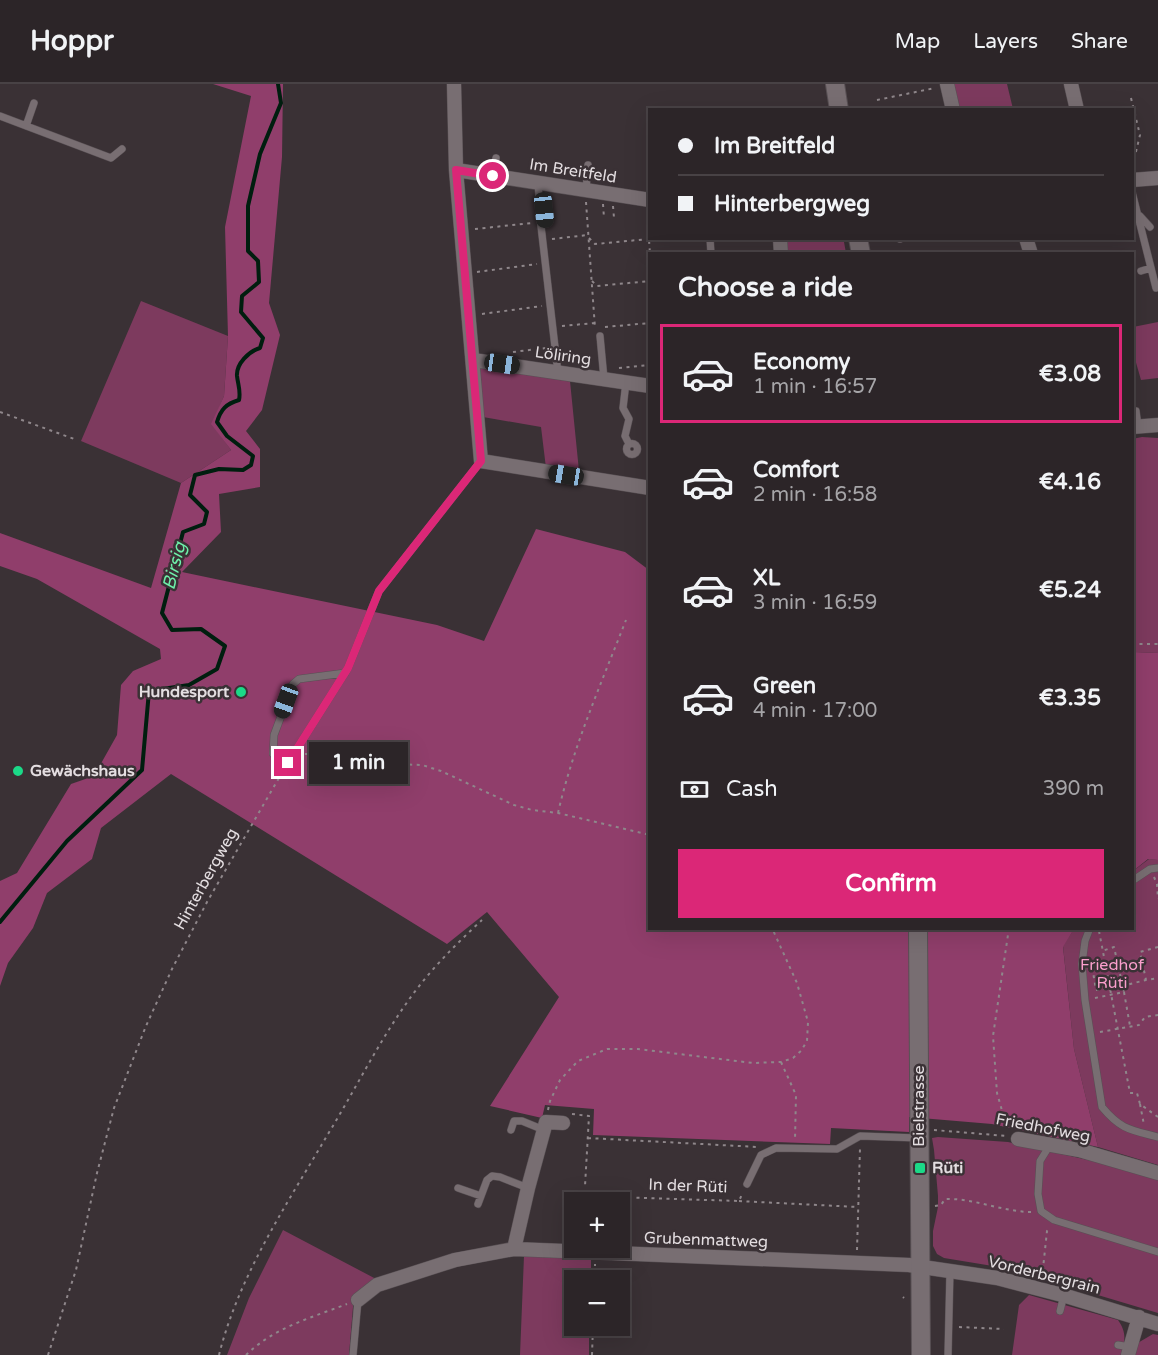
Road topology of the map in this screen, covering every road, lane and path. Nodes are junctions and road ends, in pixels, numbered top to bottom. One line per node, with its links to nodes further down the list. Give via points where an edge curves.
1 (454, 84): 19 (street)
2 (835, 84): 8 (main road)
3 (1071, 84): 10 (street)
4 (947, 85): 6 (path); 9 (street)
5 (1131, 98): 11 (path)
6 (877, 100)
7 (34, 103): 14 (lane)
8 (839, 108)
9 (953, 108)
10 (1077, 108)
11 (1133, 108)
12 (1134, 110): 17 (path, via 1140,135)
13 (0, 116): 14 (lane)
14 (26, 126): 15 (lane, via 111,158)
15 (122, 149)
16 (496, 158): 20 (lane)
17 (1134, 160)
18 (588, 165): 24 (lane)
19 (456, 170): 20 (street, Im Breitfeld); 30 (street)
20 (493, 176): 22 (street, Im Breitfeld, via 514,174)
21 (1158, 178): 23 (street)
22 (542, 180): 24 (street, Im Breitfeld); 28 (lane)
23 (1134, 184)
24 (586, 190): 26 (street, Im Breitfeld); 31 (path)
25 (1134, 190): 27 (lane)
26 (648, 199)
27 (1138, 214): 29 (lane); 35 (lane)
28 (543, 222): 30 (path); 33 (lane)
29 (1150, 227)
30 (461, 230): 37 (street)
31 (589, 236): 32 (path, via 595,244); 33 (path); 38 (path)
32 (648, 239)
33 (543, 240): 34 (lane)
34 (546, 263): 37 (path); 41 (lane)
35 (1151, 268): 36 (lane); 40 (lane)
36 (1141, 271)
37 (465, 273): 42 (street)
38 (591, 280): 39 (path, via 597,286); 43 (path)
39 (648, 280)
40 (1156, 288)
41 (550, 304): 42 (path); 45 (lane)
42 (469, 316): 49 (street)
43 (595, 323): 45 (path); 47 (path)
44 (648, 323): 46 (path)
45 (553, 327): 48 (lane)
46 (605, 327)
47 (598, 336): 53 (lane)
48 (555, 346): 50 (path, via 504,354); 52 (lane)
49 (472, 360): 50 (street, Löliring); 62 (street)
50 (502, 364): 52 (street, Löliring)
51 (648, 365): 53 (path)
52 (558, 373): 53 (street, Löliring)
53 (604, 374): 54 (street, Löliring)
54 (626, 382): 55 (street, Löliring); 61 (lane, via 623,408 629,419 625,436)
55 (648, 386)
56 (1136, 411): 59 (lane)
57 (0, 412): 60 (path)
58 (1158, 425): 59 (street)
59 (1135, 426)
60 (77, 440)
61 (629, 444)
62 (481, 461): 63 (street); 67 (lane, via 379,591)
63 (648, 488)
64 (626, 620): 70 (path, via 577,746)
65 (1134, 644): 66 (path)
66 (1158, 644)
67 (345, 673): 68 (lane); 69 (lane, via 299,679 293,684 274,735 273,754)
68 (293, 754): 69 (lane); 70 (path, via 422,765 514,805)
69 (288, 763): 138 (path, Hinterbergweg, via 207,902 146,1026 114,1108 76,1270)
70 (558, 813): 71 (path)
71 (648, 835)
72 (1154, 868): 73 (lane); 74 (path)
73 (1134, 880)
74 (1158, 899)
75 (482, 920): 139 (path, via 447,953 380,1044 256,1260)
76 (773, 930): 95 (path, via 798,983 808,1022 807,1041 801,1051)
77 (918, 930): 101 (main road, Bielstrasse)
78 (1009, 930): 106 (path, via 993,1036 997,1093)
79 (1089, 930): 90 (lane, via 1082,964)
80 (1098, 930): 82 (path)
81 (1158, 948): 85 (path, via 1140,952)
82 (1102, 951): 83 (path); 86 (path, via 1114,947)
83 (1105, 964): 87 (path); 87 (path, via 1092,966 1096,990)
84 (1158, 978): 85 (path)
85 (1146, 980): 86 (path)
86 (1122, 986): 88 (path)
87 (1109, 988): 89 (path)
88 (1124, 992): 89 (path); 92 (path)
89 (1111, 995): 90 (path); 93 (path)
90 (1085, 1000): 94 (lane)
91 (1158, 1015): 92 (path)
92 (1130, 1026): 93 (path)
93 (1117, 1029): 94 (path); 96 (path, via 1130,1092 1137,1093)
94 (1091, 1034): 102 (lane, via 1102,1107 1126,1129)
95 (781, 1062): 99 (path, via 607,1049 578,1061 560,1080); 109 (path, via 796,1095)
96 (1140, 1104): 97 (path); 102 (path)
97 (1158, 1117)
98 (563, 1123): 99 (street); 105 (path, via 564,1114 589,1116)
99 (545, 1126): 100 (lane, via 514,1121); 114 (street)
100 (511, 1130)
101 (919, 1133): 103 (lane); 106 (path, Friedhofweg); 126 (main road, Bielstrasse)
102 (1146, 1134): 104 (lane)
103 (860, 1136): 109 (lane, via 837,1149); 118 (path)
104 (1158, 1137)
105 (588, 1138): 108 (path); 112 (path)
106 (1018, 1138): 107 (street, Friedhofweg)
107 (1050, 1145): 110 (street, Friedhofweg); 119 (lane, via 1040,1161)
108 (776, 1148): 109 (lane); 111 (lane, In der Rüti, via 761,1155)
109 (795, 1148)
110 (1158, 1173)
111 (747, 1184): 116 (path, In der Rüti)
112 (585, 1187)
113 (458, 1188): 114 (lane, via 480,1200 492,1176)
114 (528, 1188): 121 (street)
115 (630, 1200): 116 (path, In der Rüti)
116 (739, 1201): 118 (path)
117 (933, 1206): 119 (path, via 951,1198 1021,1211)
118 (858, 1207): 125 (path)
119 (1041, 1210): 120 (lane)
120 (1054, 1220): 124 (lane); 128 (path, via 1047,1231)
121 (514, 1249): 122 (street, Grubenmattweg); 130 (street, Grubenmattweg, via 480,1251 443,1260 377,1285)
122 (564, 1250)
123 (630, 1252): 125 (street, Grubenmattweg)
124 (1158, 1252)
125 (856, 1263): 126 (street, Grubenmattweg)
126 (920, 1267): 127 (street, Vorderbergrain); 143 (main road, Bielstrasse)
127 (950, 1271): 128 (street, Vorderbergrain); 134 (lane)
128 (1041, 1289): 129 (street, Vorderbergrain)
129 (1064, 1295): 131 (lane); 132 (street, Vorderbergrain)
130 (358, 1300): 140 (path, via 291,1325); 141 (lane)
131 (1060, 1311)
132 (1139, 1317): 133 (street, Vorderbergrain); 137 (street)
133 (1158, 1324)
134 (949, 1327): 135 (path); 144 (lane)
135 (1004, 1329)
136 (593, 1336): 142 (path)
137 (1125, 1349)
138 (48, 1355)
139 (219, 1355)
140 (246, 1355)
141 (353, 1355)
142 (592, 1355)
143 (921, 1355)
144 (948, 1355)

